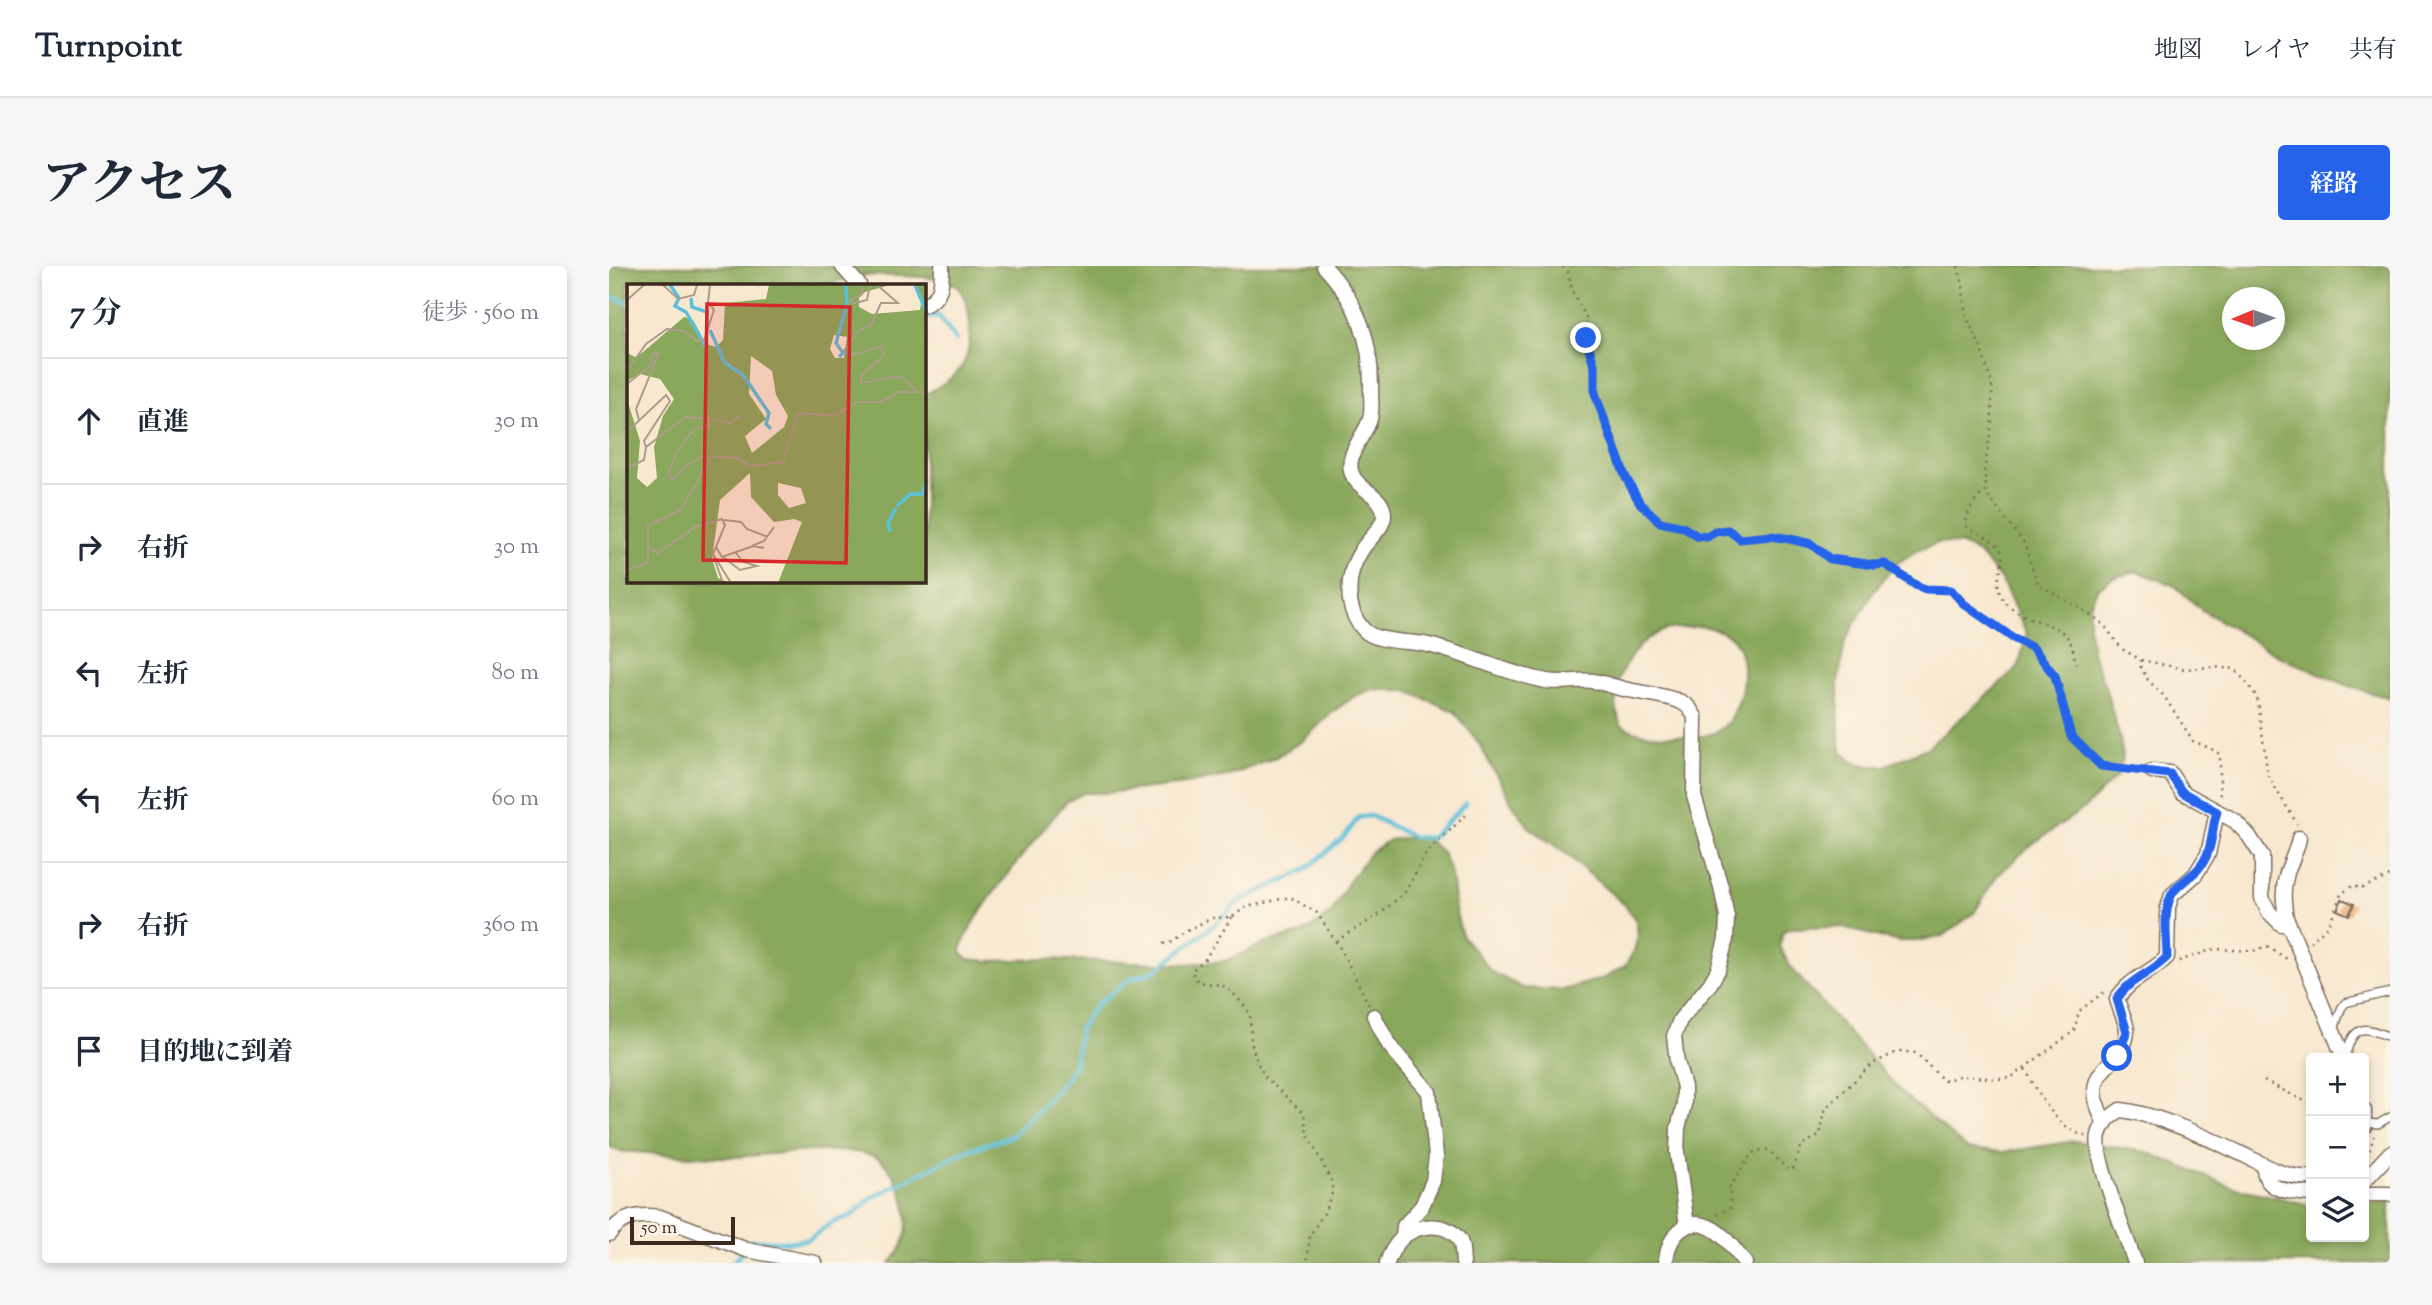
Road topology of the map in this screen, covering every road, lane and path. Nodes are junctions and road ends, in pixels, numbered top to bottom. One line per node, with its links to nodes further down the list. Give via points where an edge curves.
1 (842, 266): 6 (street)
2 (942, 266): 7 (street, via 940,290)
3 (1324, 266): 43 (street, via 1342,286 1361,321 1371,363 1370,419 1350,463 1357,482 1380,501 1384,512 1384,521 1361,550 1349,583 1354,617 1363,629 1371,636 1424,644 1547,681 1592,681 1669,698 1683,703 1695,717 1694,796 1727,917 1718,970 1680,1020 1674,1036 1684,1087 1677,1152)
4 (1563, 266): 11 (path, via 1586,317 1595,393 1608,432 1625,476 1645,509 1660,522 1697,536 1728,530 1740,539 1790,539 1811,544 1830,559 1885,564 1917,586 1951,590 1964,604 2040,656 2055,676 2071,736 2101,766)
5 (1958, 266): 8 (path, via 1968,320 1992,384)
6 (858, 284)
7 (926, 304)
8 (1986, 491): 9 (path, via 2024,543 2038,584 2094,617 2122,649); 10 (path, via 1966,517 1966,526 2001,551 1999,591 2013,611 2067,636)
9 (2141, 660): 12 (path, via 2148,680 2193,741 2220,755); 14 (path, via 2184,669 2235,669 2258,702 2268,776 2296,821)
10 (2076, 664)
11 (2152, 771): 12 (street, via 2170,774 2182,792)
12 (2217, 812): 17 (street, via 2235,821 2258,848 2263,865 2262,898 2281,924); 21 (street, via 2208,854 2172,895 2167,957)
13 (1467, 814): 18 (path, via 1427,852 1406,891 1380,914)
14 (2299, 838): 17 (street, via 2283,897)
15 (2390, 876): 20 (path, via 2360,890 2354,885 2341,894 2329,925)
16 (1232, 918): 18 (path, via 1246,907 1290,897 1317,913); 19 (path, via 1212,918); 48 (path, via 1205,959 1192,970 1193,977 1222,985 1250,1013 1257,1062 1264,1076 1304,1114 1307,1134 1332,1182 1324,1213 1310,1236)
17 (2289, 924): 20 (street)
18 (1336, 941): 24 (path)
19 (1163, 944)
20 (2302, 952): 21 (path, via 2289,959 2267,946 2253,951 2214,949); 25 (street)
21 (2156, 968): 23 (street, via 2129,983)
22 (2390, 992): 25 (lane, via 2345,1003)
23 (2117, 999): 29 (path, via 2103,992 2079,1011 2074,1031); 33 (street, via 2127,1032 2121,1051 2096,1082 2095,1096)
24 (1374, 1016): 46 (street, via 1389,1045 1429,1092 1436,1156 1433,1181 1422,1206 1404,1226)
25 (2333, 1031): 27 (street)
26 (2390, 1037): 28 (lane, via 2361,1030 2351,1037)
27 (2342, 1053)
28 (2345, 1053)
29 (2025, 1069): 35 (path, via 2048,1109 2074,1134); 44 (path, via 2003,1079 1970,1076 1944,1081 1910,1051 1899,1051 1872,1064 1825,1111 1820,1135 1803,1145 1793,1169 1765,1149 1752,1153 1730,1187 1730,1208)
30 (2264, 1081): 31 (path)
31 (2306, 1102)
32 (2390, 1117): 34 (lane)
33 (2105, 1124): 35 (street); 37 (street, via 2120,1110 2140,1112)
34 (2369, 1125)
35 (2099, 1139): 53 (street, via 2099,1156)
36 (2390, 1153): 39 (street)
37 (2264, 1167): 38 (street); 40 (street, via 2272,1187)
38 (2306, 1177)
39 (2366, 1179)
40 (2306, 1194)
41 (2369, 1194): 42 (street)
42 (2390, 1194)
43 (1687, 1226): 44 (street); 51 (street, via 1671,1237)
44 (1704, 1226): 52 (street, via 1717,1231)
45 (609, 1234): 47 (street, via 626,1217 649,1215 747,1250)
46 (1403, 1237): 49 (street); 50 (street, via 1422,1227 1447,1228 1460,1242)
47 (815, 1263)
48 (1307, 1263)
49 (1387, 1263)
50 (1463, 1263)
51 (1666, 1263)
52 (1745, 1263)
53 (2135, 1263)

